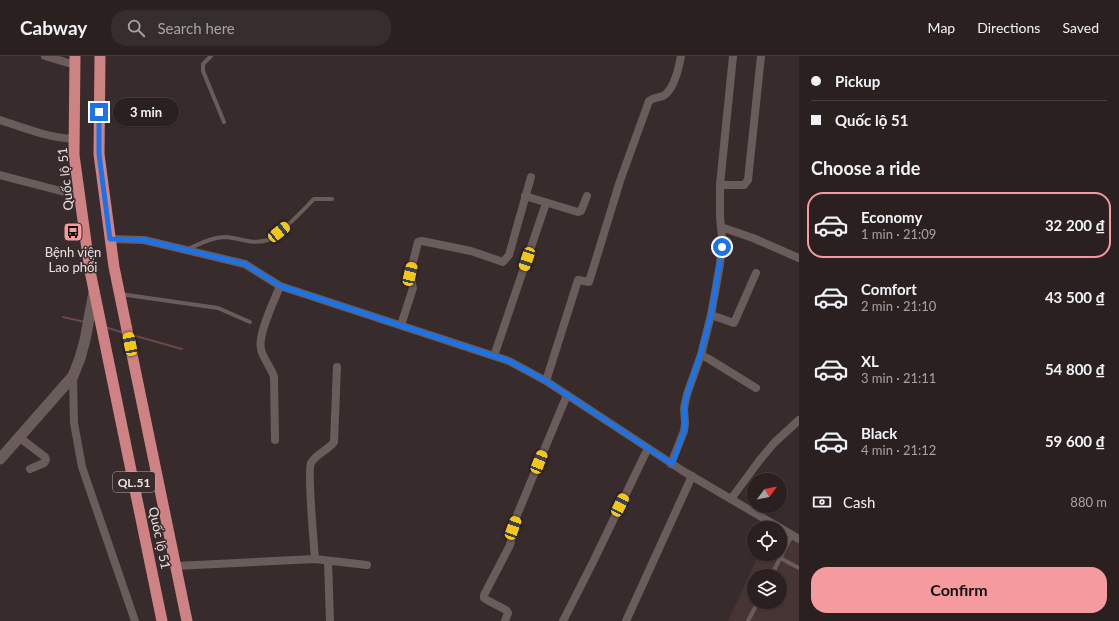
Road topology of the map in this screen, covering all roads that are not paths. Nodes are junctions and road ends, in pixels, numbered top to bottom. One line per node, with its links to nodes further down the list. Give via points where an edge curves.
1 (45, 56): 7 (street)
2 (100, 56): 20 (highway, QL.51, via 99,154)
3 (211, 56): 9 (lane, via 203,64 202,71)
4 (681, 56): 34 (street, via 670,89 662,96 649,101 620,181 589,282 578,280)
5 (733, 56): 13 (street)
6 (761, 56): 13 (street, via 748,180 744,185)
7 (75, 61): 10 (highway, Quốc lộ 51 / QL.51)
8 (0, 120): 10 (street, via 31,131)
9 (224, 122)
10 (74, 139): 14 (highway, Quốc lộ 51 / QL.51)
11 (0, 175): 14 (street)
12 (531, 177): 15 (street)
13 (720, 185): 19 (street)
14 (80, 196): 25 (highway, Quốc lộ 51 / QL.51)
15 (525, 196): 18 (street); 29 (street, via 509,255 503,262 471,251 418,242 410,274 414,288)
16 (588, 196): 18 (street, via 579,212)
17 (332, 199): 21 (lane, via 314,200 269,240 252,243 225,237 212,239)
18 (546, 203): 31 (street)
19 (721, 227): 22 (street); 27 (street, via 722,247)
20 (110, 239): 21 (street, via 144,240); 26 (highway, QL.51)
21 (185, 250): 24 (street, via 245,264)
22 (799, 258)
23 (756, 273): 27 (street, via 734,323)
24 (280, 286): 29 (street); 39 (street, via 260,342 261,350 274,377)
25 (94, 290): 33 (street, via 88,328); 56 (highway, Quốc lộ 51 / QL.51)
26 (120, 294): 28 (lane, via 218,308); 52 (highway, Quốc lộ 51 / QL.51)
27 (711, 315): 30 (street)
28 (250, 322)
29 (401, 325): 31 (street)
30 (700, 355): 35 (street); 42 (street, via 684,408 684,431)
31 (494, 356): 34 (street, via 518,365)
32 (337, 367): 48 (street, via 334,442 310,465)
33 (73, 376): 38 (street); 55 (street, via 74,422 82,467)
34 (546, 381): 36 (street)
35 (756, 388)
36 (567, 395): 40 (street); 59 (street, via 515,522 510,545 484,595 484,598 506,610 508,613)
37 (799, 420): 45 (street, via 774,443)
38 (20, 438): 41 (street); 43 (street, via 46,460)
39 (275, 440)
40 (648, 448): 42 (street); 60 (street)
41 (0, 459)
42 (672, 464): 44 (street)
43 (30, 469)
44 (692, 476): 45 (street); 61 (street)
45 (731, 499): 46 (street)
46 (796, 536): 47 (lane)
47 (787, 548)
48 (315, 559): 49 (street); 52 (street)
49 (328, 561): 51 (street); 58 (street)
50 (786, 561): 53 (lane)
51 (367, 564)
52 (176, 566): 57 (highway, Quốc lộ 51 / QL.51)
53 (799, 568)
54 (754, 609): 62 (lane)
55 (135, 621)
56 (162, 621)
57 (187, 621)
58 (330, 621)
59 (505, 621)
60 (563, 621)
61 (626, 621)
62 (748, 621)

